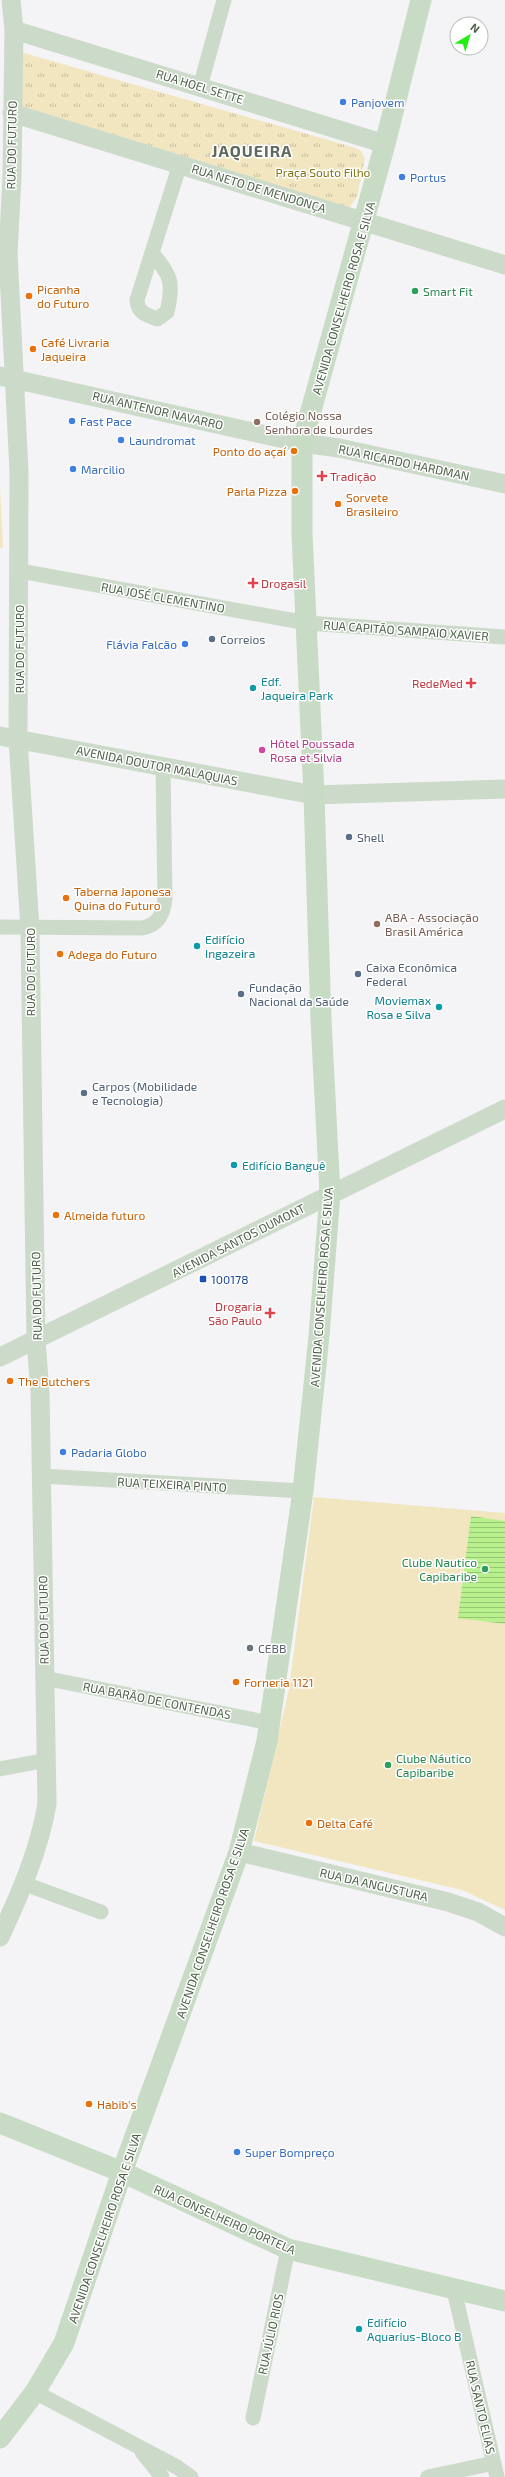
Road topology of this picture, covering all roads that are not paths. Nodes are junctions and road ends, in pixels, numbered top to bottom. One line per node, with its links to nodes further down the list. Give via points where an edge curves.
1 (11, 0): 4 (street, RUA DO FUTURO)
2 (224, 0): 5 (street)
3 (421, 0): 7 (main road, AVENIDA CONSELHEIRO ROSA E SILVA)
4 (14, 30): 5 (street, RUA HOEL SETTE); 6 (street, RUA DO FUTURO)
5 (200, 87): 7 (street, RUA HOEL SETTE)
6 (12, 113): 8 (street, RUA NETO DE MENDONÇA); 12 (street, RUA DO FUTURO)
7 (385, 144): 9 (main road, AVENIDA CONSELHEIRO ROSA E SILVA)
8 (180, 164): 9 (street, RUA NETO DE MENDONÇA); 10 (street)
9 (364, 221): 11 (street, RUA NETO DE MENDONÇA); 13 (main road, AVENIDA CONSELHEIRO ROSA E SILVA)
10 (152, 253)
11 (505, 264)
12 (7, 378): 13 (street, RUA ANTENOR NAVARRO); 15 (street, RUA DO FUTURO, via 19,471)
13 (302, 443): 14 (street, RUA RICARDO HARDMAN, via 339,448); 16 (main road, AVENIDA CONSELHEIRO ROSA E SILVA, via 302,534)
14 (505, 484)
15 (20, 571): 16 (street, RUA JOSÉ CLEMENTINO); 19 (street, RUA DO FUTURO)
16 (307, 623): 17 (street, RUA CAPITÃO SAMPAIO XAVIER); 22 (main road, AVENIDA CONSELHEIRO ROSA E SILVA)
17 (505, 637)
18 (0, 736): 19 (street, AVENIDA DOUTOR MALAQUIAS)
19 (18, 739): 20 (street, AVENIDA DOUTOR MALAQUIAS); 24 (street, RUA DO FUTURO)
20 (163, 766): 22 (street, AVENIDA DOUTOR MALAQUIAS); 24 (street, via 165,900 164,912 159,920 151,926 142,928)
21 (505, 789): 22 (street, AVENIDA DOUTOR MALAQUIAS)
22 (314, 795): 26 (main road, AVENIDA CONSELHEIRO ROSA E SILVA, via 321,1020)
23 (0, 927): 24 (street)
24 (30, 928): 27 (street, RUA DO FUTURO)
25 (505, 1109): 26 (street, AVENIDA SANTOS DUMONT)
26 (330, 1194): 27 (street, AVENIDA SANTOS DUMONT); 30 (main road, AVENIDA CONSELHEIRO ROSA E SILVA)
27 (36, 1340): 28 (street, AVENIDA SANTOS DUMONT); 29 (street, RUA DO FUTURO, via 40,1392)
28 (0, 1357)
29 (41, 1476): 30 (street, RUA TEIXEIRA PINTO); 31 (street, RUA DO FUTURO)
30 (303, 1491): 32 (main road, AVENIDA CONSELHEIRO ROSA E SILVA)
31 (44, 1678): 32 (street, RUA BARÃO DE CONTENDAS); 33 (street, RUA DO FUTURO)
32 (270, 1723): 35 (main road, AVENIDA CONSELHEIRO ROSA E SILVA)
33 (47, 1760): 34 (street); 36 (street, RUA DO FUTURO, via 47,1804 44,1822)
34 (0, 1769)
35 (239, 1852): 38 (street, RUA DA ANGUSTURA, via 448,1902 478,1912); 41 (main road, AVENIDA CONSELHEIRO ROSA E SILVA)
36 (25, 1884): 37 (street); 39 (street, RUA DO FUTURO)
37 (100, 1912)
38 (505, 1927)
39 (0, 1937)
40 (0, 2124): 41 (main road, RUA CONSELHEIRO PORTELA)
41 (122, 2172): 42 (main road, RUA CONSELHEIRO PORTELA); 45 (main road, AVENIDA CONSELHEIRO ROSA E SILVA, via 64,2343)
42 (288, 2249): 43 (main road, RUA CONSELHEIRO PORTELA); 46 (street, RUA JÚLIO RIOS)
43 (454, 2290): 44 (main road, RUA CONSELHEIRO PORTELA); 49 (street, RUA SANTO ELIAS)
44 (505, 2301)
45 (35, 2392): 47 (main road, AVENIDA CONSELHEIRO ROSA E SILVA); 48 (street)
46 (253, 2418)
47 (0, 2438)
48 (139, 2448): 50 (street); 51 (street)
49 (496, 2470): 52 (street)
50 (162, 2477)
51 (191, 2477)
52 (428, 2477)

